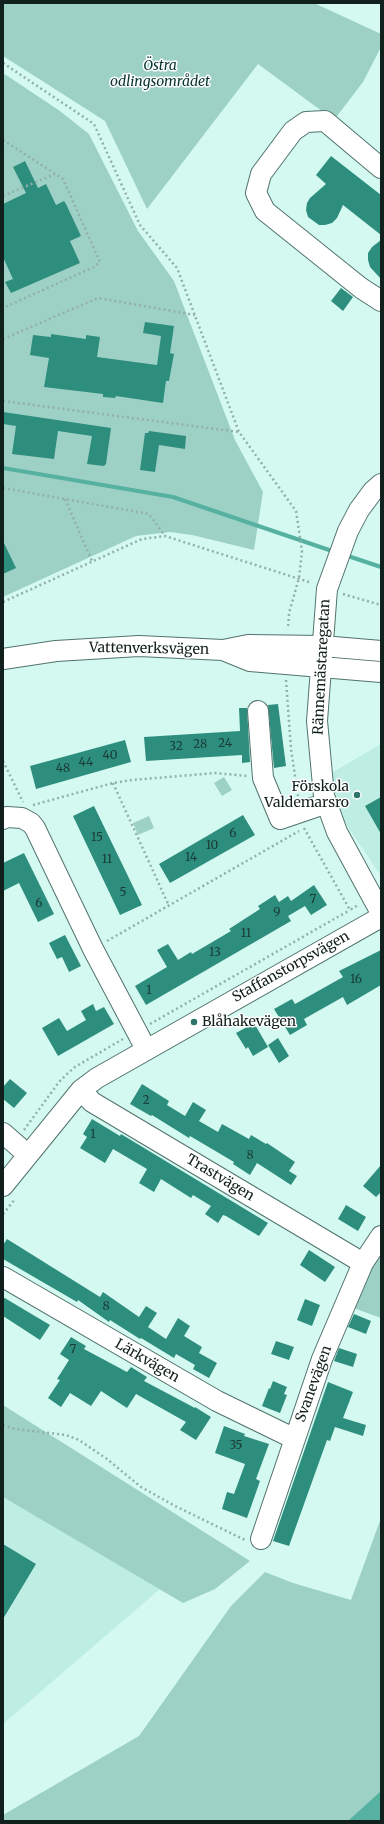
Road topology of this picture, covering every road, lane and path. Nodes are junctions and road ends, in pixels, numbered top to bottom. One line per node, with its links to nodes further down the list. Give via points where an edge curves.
1 (3, 64): 8 (path, via 94,124 140,225 177,268)
2 (3, 140): 4 (path)
3 (381, 168): 6 (street, via 325,122 306,122 293,132 261,174 256,193 265,210 361,288)
4 (55, 174): 5 (path); 7 (path, via 63,179 100,262)
5 (3, 196)
6 (381, 301)
7 (3, 308)
8 (195, 315): 9 (path, via 98,298); 11 (path)
9 (3, 339)
10 (3, 401): 11 (path)
11 (239, 432): 16 (path, via 296,511)
12 (381, 484): 18 (street, Rännemästaregatan, via 373,491 348,531)
13 (3, 488): 14 (path)
14 (65, 498): 15 (path, via 150,514); 17 (path)
15 (165, 536): 17 (path, via 142,539); 18 (path, via 298,578)
16 (302, 551)
17 (92, 561): 19 (path)
18 (329, 582): 20 (path); 21 (street, Rännemästaregatan)
19 (3, 602)
20 (381, 605)
21 (322, 646): 22 (street, Vattenverksvägen, via 248,644); 23 (street, Vattenverksvägen); 25 (street, Rännemästaregatan)
22 (224, 650): 24 (street, Vattenverksvägen, via 139,646 96,647); 25 (street, Vattenverksvägen, via 250,661)
23 (381, 651)
24 (3, 659)
25 (321, 668): 26 (street, Vattenverksvägen); 31 (street, Rännemästaregatan, via 317,721 319,757)
26 (381, 672)
27 (258, 711): 29 (street)
28 (3, 761): 32 (path)
29 (263, 778): 30 (path, via 215,773); 31 (street, via 280,819)
30 (113, 783): 32 (path); 34 (path)
31 (327, 803): 36 (street, Rännemästaregatan, via 337,832)
32 (17, 814): 38 (street, via 31,823 39,835)
33 (304, 828): 34 (path)
34 (169, 906): 38 (path)
35 (350, 910): 39 (path)
36 (381, 914)
37 (381, 917): 40 (street, Staffanstorpsvägen)
38 (93, 949): 39 (street)
39 (136, 1031): 40 (street); 42 (path, via 68,1073)
40 (146, 1049): 41 (street, Staffanstorpsvägen)
41 (81, 1090): 42 (street, Staffanstorpsvägen); 46 (street, Trastvägen, via 92,1102)
42 (15, 1143): 43 (street, Staffanstorpsvägen)
43 (10, 1191): 44 (path)
44 (3, 1214)
45 (381, 1236): 46 (street, Svanevägen)
46 (363, 1263): 49 (street, Svanevägen, via 322,1359)
47 (3, 1277): 49 (street, Lärkvägen, via 217,1401)
48 (3, 1424): 50 (path, via 16,1429 66,1435 79,1440 141,1487 175,1506 254,1544)
49 (295, 1439): 50 (street, Svanevägen)
50 (260, 1539)

